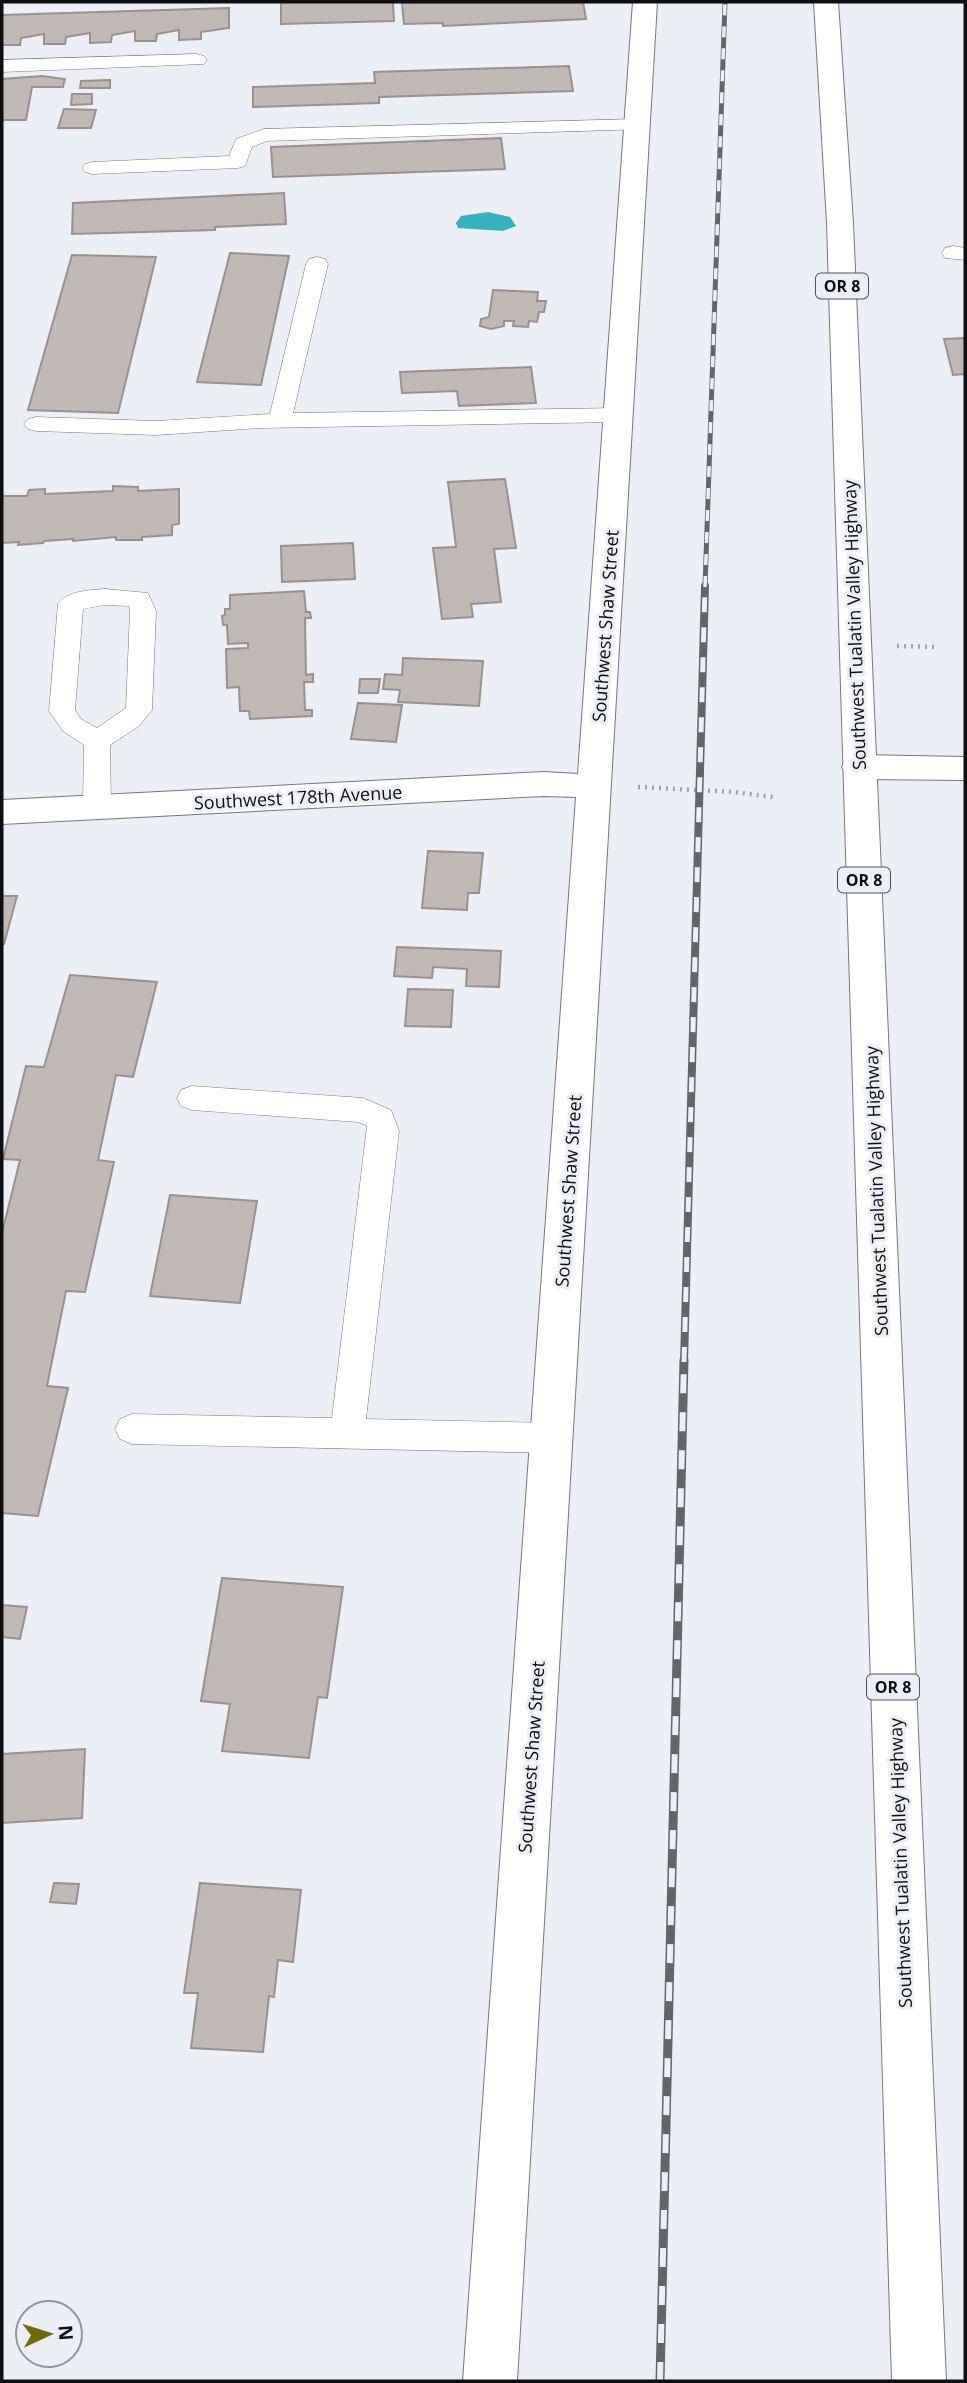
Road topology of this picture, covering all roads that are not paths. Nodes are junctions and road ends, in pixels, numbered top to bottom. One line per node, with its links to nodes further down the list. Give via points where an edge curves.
1 (645, 2): 5 (street, Southwest Shaw Street)
2 (826, 2): 12 (street, Southwest Tualatin Valley Highway / OR 8, via 839,215)
3 (197, 60): 4 (lane)
4 (2, 66)
5 (638, 125): 6 (lane, via 264,135 243,143 238,162); 8 (street, Southwest Shaw Street)
6 (92, 168)
7 (317, 264): 9 (lane)
8 (619, 415): 9 (lane); 14 (street, Southwest Shaw Street)
9 (280, 421): 10 (lane, via 156,428)
10 (36, 424)
11 (97, 741): 11 (lane, via 139,710 143,611 139,599 94,598 71,604 62,711 72,725); 15 (lane)
12 (859, 767): 13 (street); 22 (street, Southwest Tualatin Valley Highway / OR 8)
13 (965, 769)
14 (594, 786): 15 (street, Southwest 178th Avenue, via 544,784); 20 (street, Southwest Shaw Street)
15 (97, 807): 16 (street, Southwest 178th Avenue)
16 (2, 812)
17 (192, 1098): 19 (lane, via 363,1110 380,1119 384,1131)
18 (132, 1429): 19 (lane)
19 (347, 1433): 20 (lane)
20 (552, 1438): 21 (street, Southwest Shaw Street)
21 (491, 2381)
22 (919, 2381)

